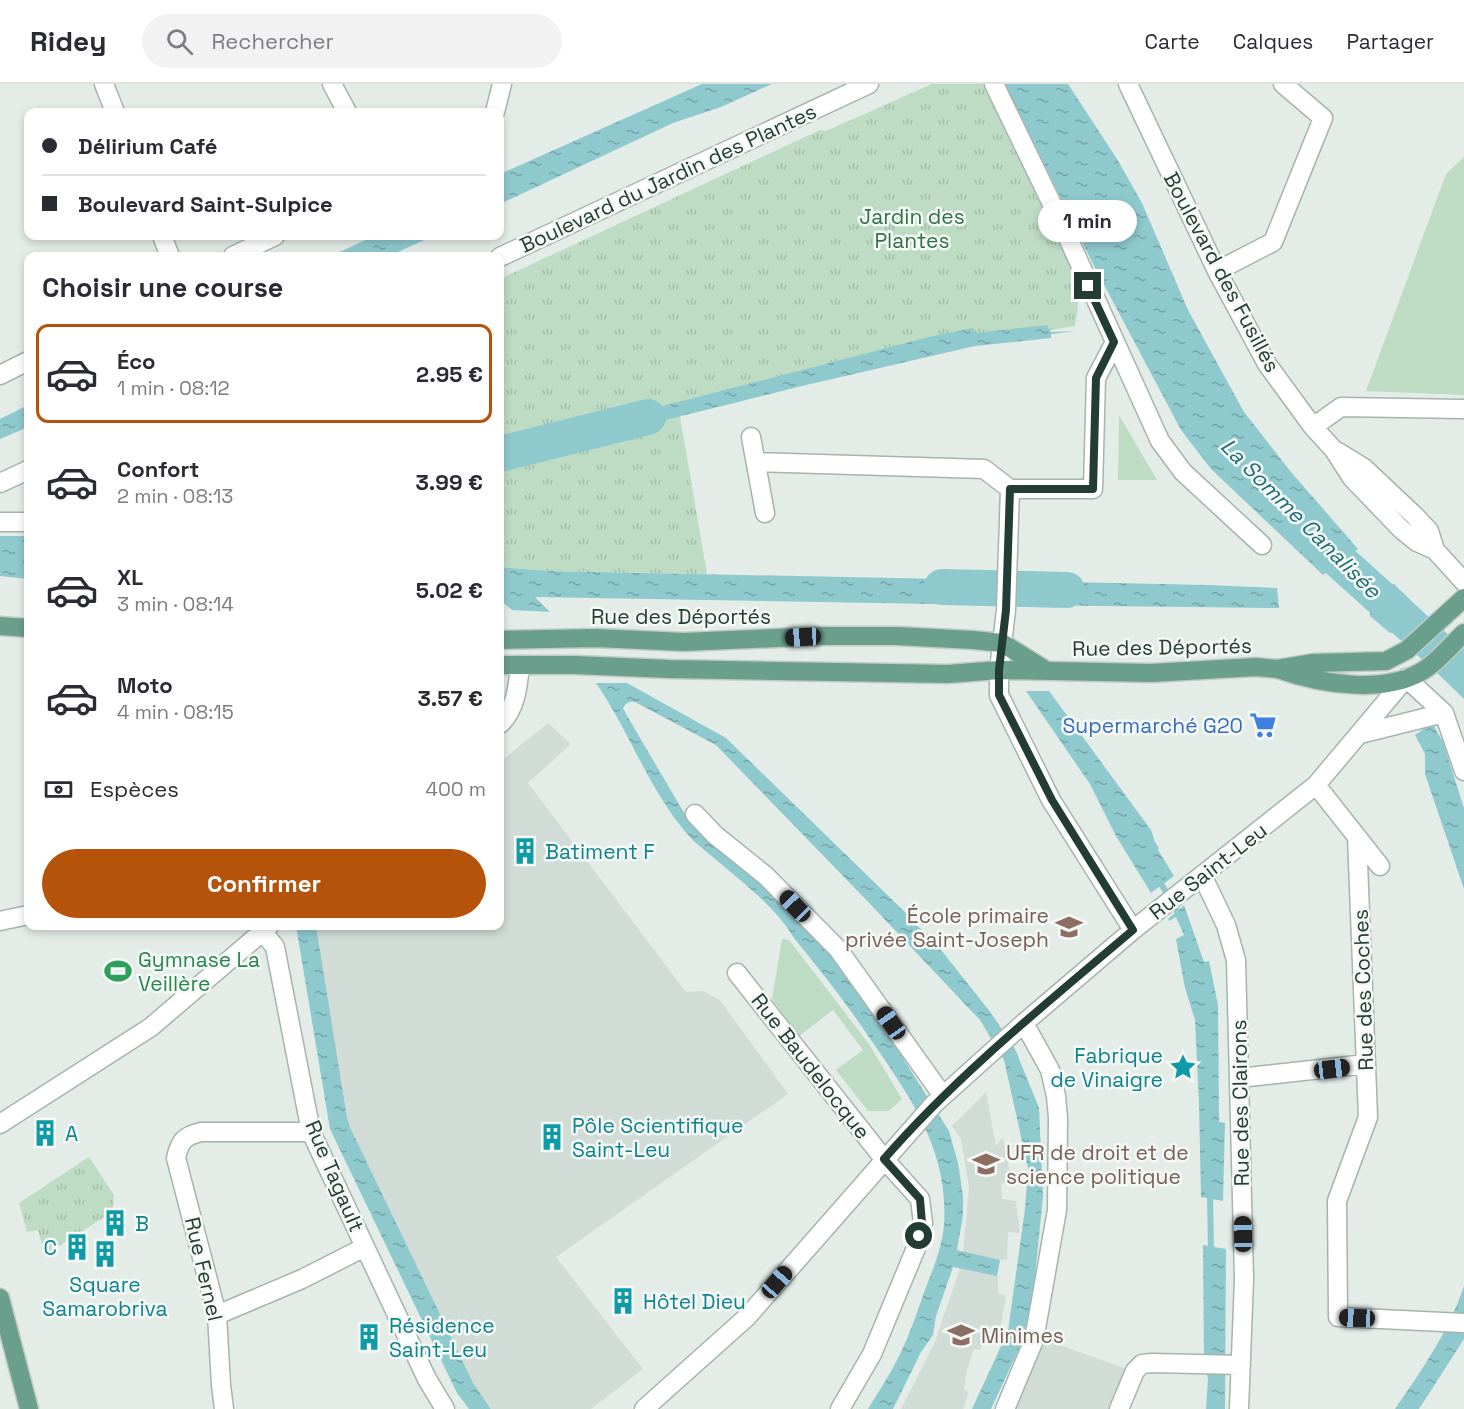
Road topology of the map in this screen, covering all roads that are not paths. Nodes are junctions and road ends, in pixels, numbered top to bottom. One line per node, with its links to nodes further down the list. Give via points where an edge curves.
1 (104, 84): 8 (street)
2 (332, 84): 9 (street)
3 (502, 84): 10 (street)
4 (869, 84): 13 (street, Boulevard du Jardin des Plantes)
5 (994, 84): 15 (street)
6 (1128, 84): 14 (street, Boulevard des Fusillés)
7 (1283, 84): 14 (street, via 1323,117 1273,242)
8 (113, 108)
9 (345, 108)
10 (496, 108)
11 (267, 240): 12 (street)
12 (241, 252)
13 (504, 254)
14 (1217, 271): 19 (street, Boulevard des Fusillés, via 1267,364)
15 (1114, 342): 24 (street, via 1096,378 1093,489); 28 (street, via 1160,441 1183,472)
16 (24, 363): 17 (street)
17 (0, 375)
18 (1464, 409): 19 (street, via 1341,407)
19 (1314, 427): 29 (street, Boulevard des Fusillés, via 1334,450 1364,468 1415,516 1429,531 1435,550)
20 (751, 437): 21 (street)
21 (756, 462): 24 (street, via 984,469); 25 (street)
22 (24, 472): 23 (street)
23 (0, 483)
24 (1010, 489): 35 (street)
25 (765, 513)
26 (0, 522): 27 (street)
27 (24, 522)
28 (1262, 545)
29 (1464, 582)
30 (1464, 598): 38 (main road, Rue des Déportés, via 1407,650 1386,661 1313,663)
31 (0, 626): 32 (main road)
32 (24, 628)
33 (1463, 633): 41 (main road, Rue des Déportés, via 1427,668)
34 (504, 640): 35 (main road, Rue des Déportés, via 596,638 684,642 897,636)
35 (1002, 643): 39 (street); 40 (main road, Rue des Déportés)
36 (504, 665): 37 (main road, Rue des Déportés)
37 (520, 665): 39 (main road, Rue des Déportés, via 948,674); 43 (street, via 516,696)
38 (1277, 669): 40 (main road, Rue des Déportés); 41 (main road, Rue des Déportés, via 1329,684 1375,684)
39 (999, 670): 40 (main road, Rue des Déportés); 55 (street, via 999,695 1052,800)
40 (1048, 671)
41 (1406, 678): 42 (street); 44 (street, Rue Saint-Leu)
42 (1444, 713): 44 (street); 45 (street)
43 (504, 720)
44 (1360, 734): 46 (street, Rue Saint-Leu)
45 (1464, 771)
46 (1316, 785): 48 (street); 50 (street, Rue Saint-Leu)
47 (695, 814): 60 (street, via 766,876 838,949)
48 (1357, 837): 49 (street); 58 (street, Rue des Coches)
49 (1380, 866)
50 (1202, 875): 55 (street, Rue Saint-Leu); 59 (street, Rue des Clairons, via 1226,925 1236,960)
51 (24, 916): 52 (street)
52 (0, 921)
53 (260, 930): 61 (street, via 151,1027)
54 (265, 930): 62 (street, Rue Tagault, via 275,947)
55 (1133, 930): 57 (street, Rue Saint-Leu)
56 (737, 973): 63 (street, Rue Baudelocque)
57 (1024, 1023): 60 (street, Rue Saint-Leu); 74 (street, via 1050,1070 1056,1096 1057,1210 1034,1340)
58 (1366, 1064): 59 (street); 67 (street, Rue des Coches, via 1368,1117 1337,1201 1338,1317)
59 (1239, 1078): 68 (street, Rue des Clairons, via 1244,1279)
60 (938, 1100): 63 (street, Rue Saint-Leu)
61 (0, 1124)
62 (311, 1132): 64 (street, Rue Tagault); 66 (street, Rue Fernel, via 201,1132 179,1143 176,1158)
63 (884, 1159): 72 (street, Rue Saint-Leu, via 747,1317); 73 (street, Rue Baudelocque, via 920,1199 922,1223 916,1248 872,1354)
64 (365, 1247): 66 (street); 71 (street, Rue Tagault)
65 (0, 1298): 69 (main road)
66 (217, 1315): 70 (street, Rue Fernel)
67 (1456, 1322)
68 (1235, 1365): 75 (street, via 1142,1364 1135,1371); 76 (street, Rue des Clairons)
69 (29, 1409)
70 (224, 1409)
71 (445, 1409)
72 (644, 1409)
73 (840, 1409)
74 (1005, 1409)
75 (1119, 1409)
76 (1239, 1409)

